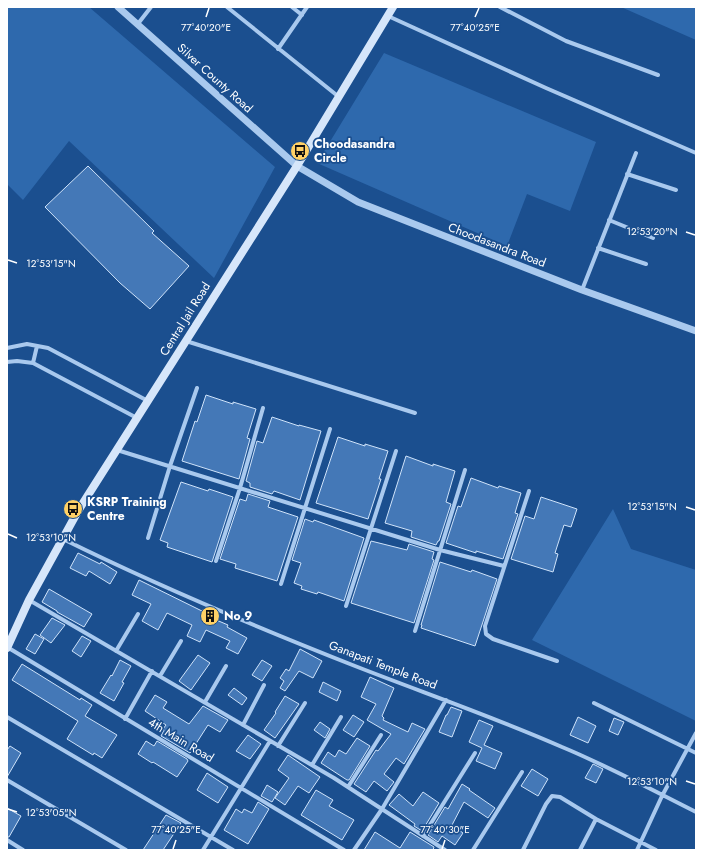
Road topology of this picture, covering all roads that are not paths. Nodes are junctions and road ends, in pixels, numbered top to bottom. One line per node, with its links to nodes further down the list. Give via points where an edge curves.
1 (118, 7): 10 (street, Silver County Road)
2 (151, 7): 10 (street)
3 (227, 7): 11 (street)
4 (292, 7): 8 (street)
5 (307, 7): 8 (street)
6 (393, 7): 9 (main road, Central Jail Road)
7 (500, 7): 12 (street, via 566,41)
8 (302, 15): 11 (street)
9 (388, 15): 13 (main road, Central Jail Road); 15 (street, via 546,88)
10 (137, 25): 16 (street, Silver County Road)
11 (278, 48): 13 (street)
12 (658, 76)
13 (339, 97): 16 (main road, Central Jail Road)
14 (636, 153): 17 (street)
15 (696, 153)
16 (297, 166): 23 (street, Choodasandra Road, via 358,202); 25 (main road, Central Jail Road)
17 (627, 174): 18 (street); 19 (street)
18 (676, 190)
19 (609, 220): 20 (street); 21 (street)
20 (653, 238)
21 (598, 248): 22 (street); 23 (street)
22 (646, 264)
23 (582, 290): 24 (street, Choodasandra Road)
24 (696, 331)
25 (186, 341): 31 (main road, Central Jail Road); 33 (street)
26 (37, 346): 27 (street, via 27,344); 29 (street); 31 (street, via 48,348)
27 (7, 348)
28 (7, 362): 29 (street)
29 (33, 363): 34 (street)
30 (197, 388): 38 (street)
31 (148, 401): 34 (main road, Central Jail Road)
32 (264, 408): 40 (street)
33 (415, 413)
34 (137, 418): 36 (main road, Central Jail Road)
35 (330, 429): 42 (street)
36 (116, 450): 38 (street); 45 (main road, Central Jail Road)
37 (396, 451): 43 (street)
38 (170, 466): 40 (street); 44 (street)
39 (465, 470): 46 (street)
40 (240, 488): 42 (street); 47 (street)
41 (529, 491): 48 (street)
42 (304, 508): 43 (street); 49 (street)
43 (370, 528): 46 (street); 51 (street)
44 (148, 538)
45 (62, 539): 50 (main road, Central Jail Road); 62 (street, Ganapati Temple Road, via 228,614)
46 (440, 550): 48 (street); 53 (street)
47 (216, 561)
48 (504, 566): 57 (street, via 485,626 486,634 493,639)
49 (281, 584)
50 (29, 600): 55 (main road, Central Jail Road); 56 (street)
51 (346, 606)
52 (138, 614): 56 (street)
53 (414, 631)
54 (181, 641): 60 (street)
55 (7, 648): 68 (street, 4th Main Road)
56 (116, 651): 59 (street)
57 (556, 661)
58 (226, 666): 63 (street)
59 (152, 672): 60 (street); 68 (street)
60 (160, 676): 63 (street)
61 (264, 685): 69 (street)
62 (446, 700): 82 (street, Ganapati Temple Road, via 564,747); 83 (street)
63 (205, 702): 69 (street)
64 (305, 703): 73 (street)
65 (594, 703): 74 (street)
66 (7, 717): 87 (street)
67 (341, 717): 77 (street)
68 (125, 719): 80 (street, 4th Main Road)
69 (243, 725): 72 (street)
70 (696, 733): 74 (street)
71 (381, 735): 81 (street)
72 (270, 741): 73 (street); 80 (street)
73 (278, 746): 77 (street)
74 (688, 749): 76 (street); 82 (street)
75 (475, 753): 86 (street)
76 (696, 753)
77 (312, 765): 81 (street)
78 (522, 772): 97 (street)
79 (7, 780): 91 (street)
80 (240, 787): 87 (street); 94 (street, 4th Main Road)
81 (348, 787): 83 (street)
82 (662, 796): 84 (street, Ganapati Temple Road); 89 (street)
83 (382, 809): 86 (street); 95 (street)
84 (696, 812)
85 (596, 819): 89 (street); 98 (street, via 560,797 552,796); 99 (street)
86 (423, 836): 96 (street)
87 (212, 837): 92 (street); 93 (street)
88 (7, 840): 90 (street)
89 (641, 842): 100 (street); 101 (street)
90 (23, 850)
91 (126, 850)
92 (203, 850)
93 (233, 850)
94 (344, 850)
95 (354, 850)
96 (445, 850)
97 (473, 850)
98 (523, 850)
99 (580, 850)
100 (637, 850)
101 (656, 850)

